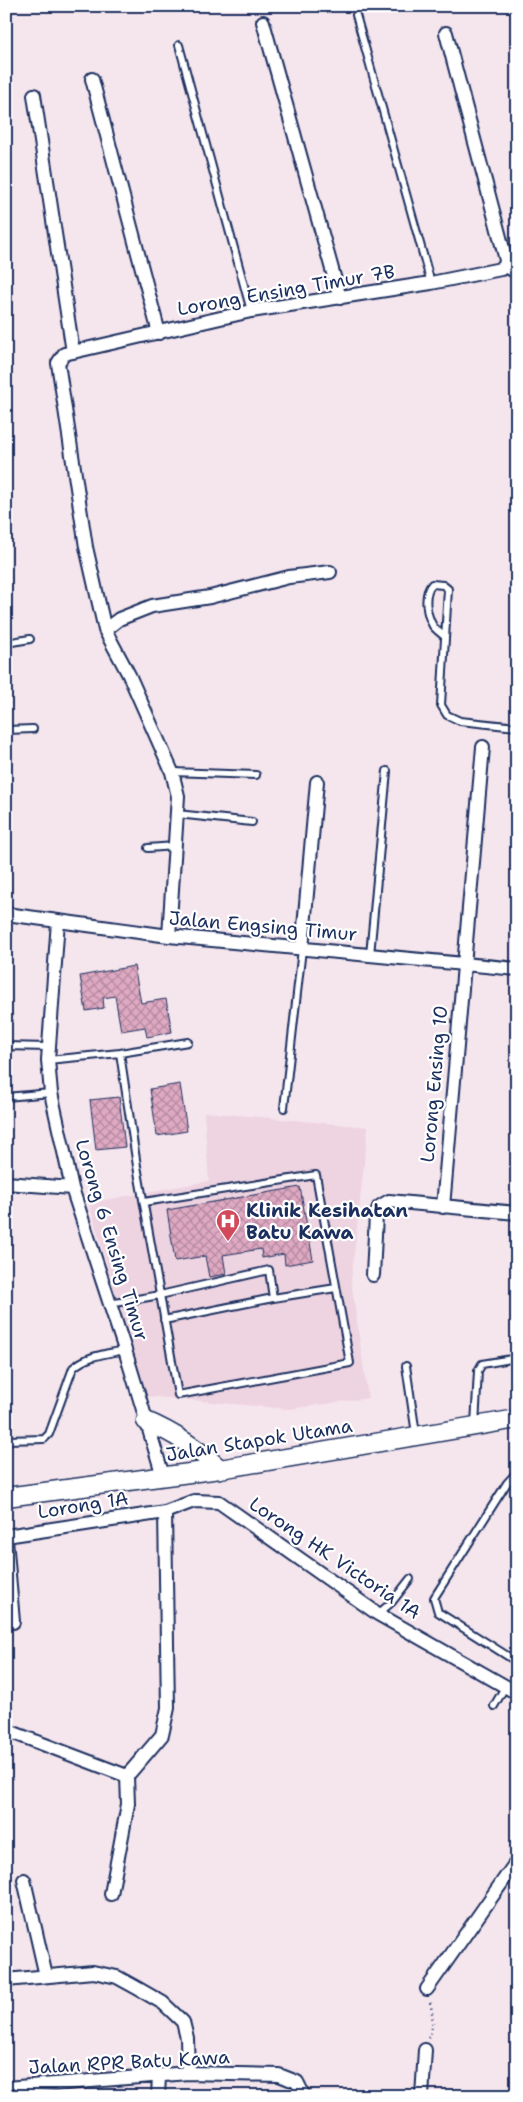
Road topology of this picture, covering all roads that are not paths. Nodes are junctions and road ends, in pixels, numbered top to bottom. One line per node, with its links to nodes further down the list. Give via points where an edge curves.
1 (356, 15): 9 (lane)
2 (263, 22): 10 (street)
3 (446, 33): 7 (street)
4 (179, 45): 11 (lane)
5 (92, 79): 12 (street)
6 (34, 95): 13 (street)
7 (505, 266): 8 (street); 9 (street, Lorong Ensing Timur 7B)
8 (517, 272)
9 (431, 283): 10 (street, Lorong Ensing Timur 7B)
10 (340, 298): 11 (street, Lorong Ensing Timur 7B)
11 (251, 312): 12 (street, Lorong Ensing Timur 7B)
12 (159, 333): 13 (street, Lorong Ensing Timur 7B)
13 (73, 352): 15 (street, via 64,354 58,363 86,547)
14 (330, 572): 15 (street, via 289,577 210,597 152,606 119,619)
15 (105, 630): 23 (street, via 129,675)
16 (445, 638): 16 (lane, via 448,589 444,585 432,584 427,589 426,606 434,626); 19 (lane, via 440,705 447,715 460,721)
17 (30, 639): 18 (lane)
18 (6, 643)
19 (517, 726)
20 (33, 729): 21 (lane)
21 (6, 730)
22 (483, 747): 36 (street, Lorong Ensing 10)
23 (172, 772): 25 (lane); 27 (street, via 178,796)
24 (387, 772): 35 (lane)
25 (256, 775)
26 (317, 782): 34 (street)
27 (178, 814): 28 (lane); 29 (street)
28 (252, 822)
29 (175, 846): 30 (lane); 33 (street)
30 (148, 848)
31 (6, 914): 32 (street, Jalan Engsing Timur)
32 (58, 921): 33 (street, Jalan Engsing Timur); 40 (street, Lorong 6 Ensing Timur)
33 (169, 936): 34 (street, Jalan Engsing Timur)
34 (302, 949): 35 (street, Jalan Engsing Timur); 45 (lane)
35 (370, 955): 36 (street, Jalan Engsing Timur)
36 (464, 964): 37 (street, Jalan Engsing Timur); 49 (street, Lorong Ensing 10)
37 (517, 969)
38 (188, 1042): 41 (lane)
39 (6, 1046): 40 (lane)
40 (48, 1047): 42 (street, Lorong 6 Ensing Timur)
41 (120, 1053): 42 (lane); 48 (lane)
42 (48, 1060): 43 (street, Lorong 6 Ensing Timur)
43 (51, 1092): 44 (lane); 47 (street, Lorong 6 Ensing Timur)
44 (6, 1098)
45 (284, 1108)
46 (6, 1183): 47 (street)
47 (72, 1188): 55 (street, Lorong 6 Ensing Timur)
48 (144, 1202): 52 (lane, via 316,1175); 53 (lane)
49 (442, 1207): 50 (street); 51 (street, via 389,1200 379,1207)
50 (517, 1213)
51 (373, 1275)
52 (336, 1288): 54 (lane); 56 (lane, via 350,1363 178,1395)
53 (160, 1295): 54 (lane, via 269,1270); 55 (lane); 56 (lane)
54 (273, 1298): 56 (lane)
55 (109, 1304): 57 (street, Lorong 6 Ensing Timur)
56 (164, 1320)
57 (125, 1350): 61 (street, Lorong 6 Ensing Timur); 64 (lane, via 100,1355 73,1368 50,1434 44,1439)
58 (517, 1358): 62 (lane, via 482,1364 478,1371)
59 (406, 1366): 63 (lane)
60 (517, 1419): 62 (main road, Jalan Stapok Utama)
61 (146, 1421): 65 (main road, via 180,1438); 67 (street, Lorong 6 Ensing Timur)
62 (475, 1426): 63 (main road, Jalan Stapok Utama)
63 (416, 1437): 65 (main road, Jalan Stapok Utama)
64 (6, 1440)
65 (220, 1469): 67 (main road, Jalan Stapok Utama)
66 (517, 1472): 74 (lane, via 434,1598 438,1612)
67 (163, 1476): 68 (main road, Jalan Stapok Utama)
68 (6, 1497)
69 (165, 1512): 70 (street, Lorong 1A); 72 (street, Lorong HK Victoria 1A, via 194,1501 219,1502); 79 (street, via 168,1708 162,1735)
70 (6, 1538): 73 (street)
71 (410, 1579): 72 (lane)
72 (378, 1614): 75 (street, Lorong HK Victoria 1A)
73 (13, 1622)
74 (517, 1662)
75 (505, 1687): 76 (street, Lorong HK Victoria 1A); 77 (lane)
76 (517, 1693)
77 (494, 1706)
78 (6, 1730): 79 (street)
79 (126, 1776): 82 (street, via 128,1804)
80 (517, 1861): 85 (street)
81 (24, 1880): 83 (street)
82 (111, 1894)
83 (46, 1976): 84 (street); 87 (street, via 94,1972 116,1977 163,2003 184,2022)
84 (6, 1980)
85 (427, 1989)
86 (425, 2050): 93 (street)
87 (188, 2073): 88 (street, Jalan RPR Batu Kawa); 92 (street, Jalan RPR Batu Kawa, via 279,2075 297,2082)
88 (159, 2076): 90 (street, Jalan RPR Batu Kawa); 91 (street)
89 (6, 2088): 90 (street, Jalan RPR Batu Kawa)
90 (22, 2091)
91 (158, 2096)
92 (304, 2096)
93 (422, 2096)

